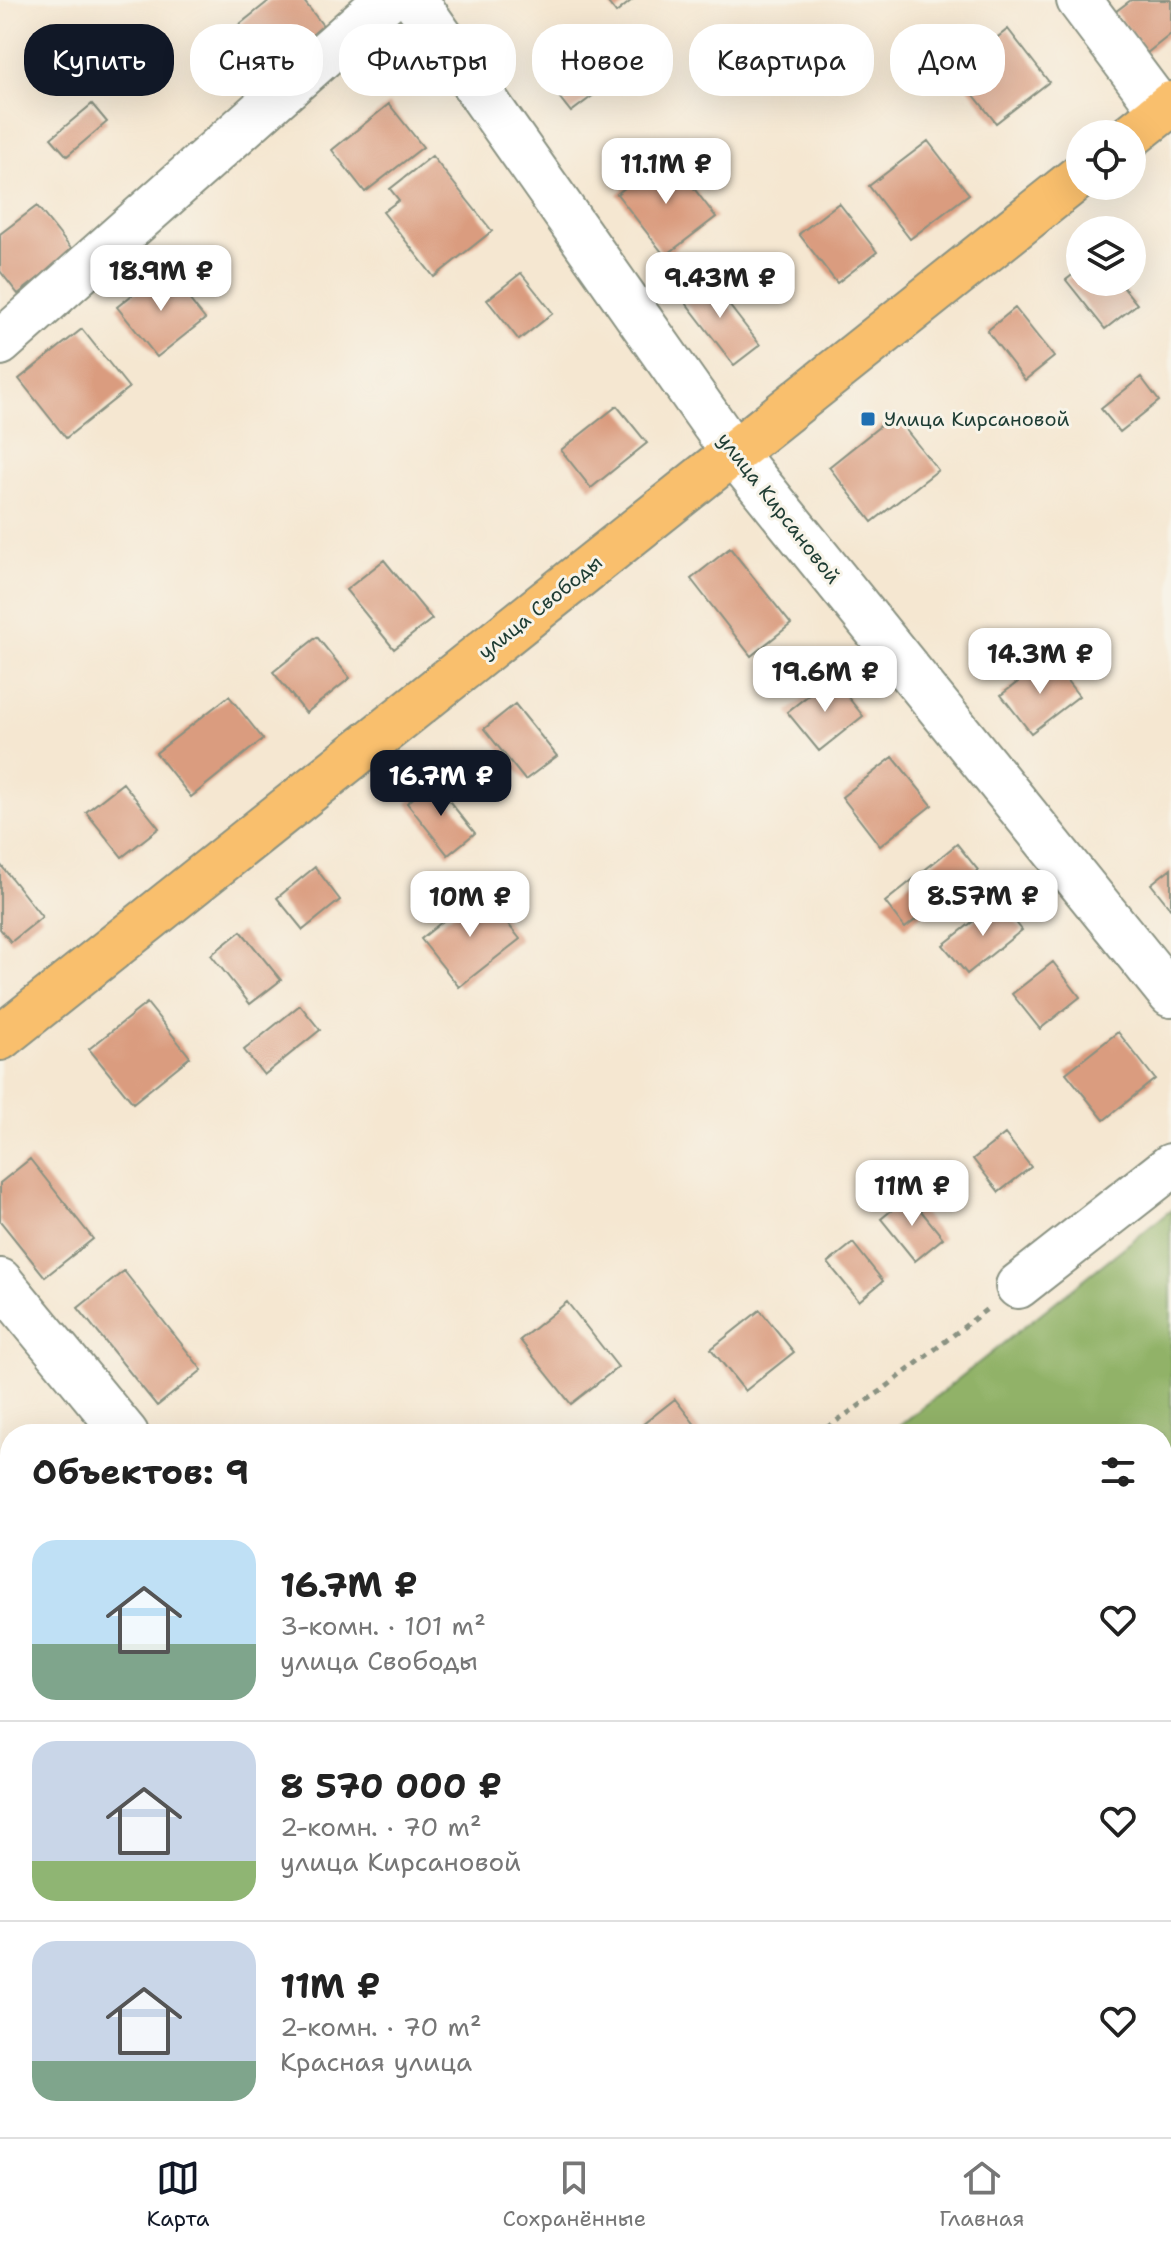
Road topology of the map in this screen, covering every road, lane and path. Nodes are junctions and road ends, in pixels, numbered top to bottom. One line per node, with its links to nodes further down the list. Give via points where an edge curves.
1 (386, 0): 6 (street)
2 (415, 0): 7 (street, улица Кирсановой)
3 (1079, 0): 4 (street)
4 (1155, 116)
5 (1066, 187): 7 (main road, улица Свободы)
6 (0, 343)
7 (733, 452): 8 (street, улица Кирсановой); 9 (main road, улица Свободы)
8 (1171, 995)
9 (0, 1038)
10 (1171, 1166): 12 (street)
11 (0, 1281): 13 (street)
12 (1018, 1286): 14 (path)
13 (118, 1424)
14 (832, 1424)

